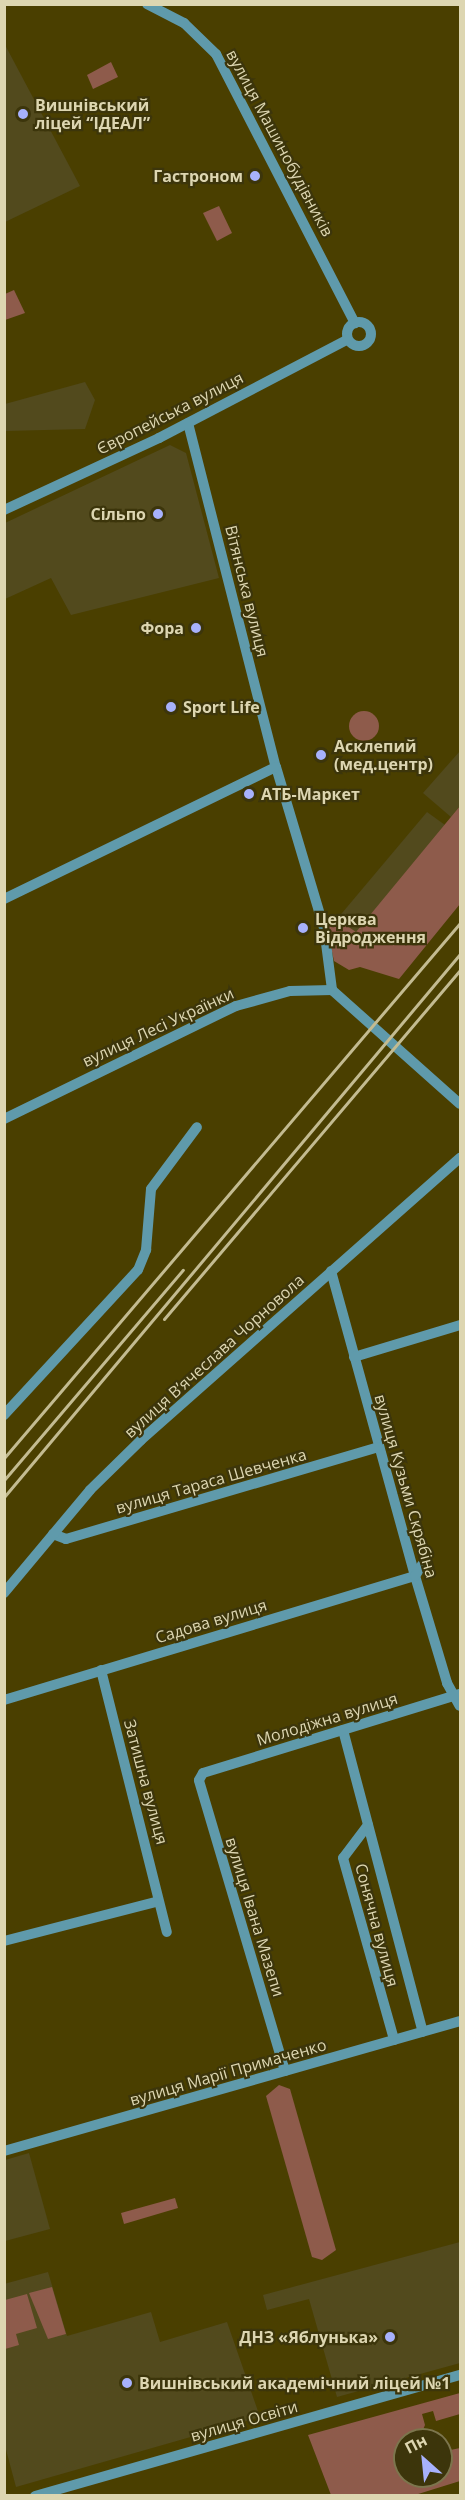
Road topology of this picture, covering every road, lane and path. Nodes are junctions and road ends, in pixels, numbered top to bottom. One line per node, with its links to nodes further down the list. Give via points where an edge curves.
1 (147, 4): 2 (street, вулиця Машинобудівників, via 184,23 216,54)
2 (355, 323): 3 (street); 3 (street, Європейська вулиця, via 369,327 370,339 361,346)
3 (348, 339): 4 (street, Європейська вулиця)
4 (188, 423): 5 (street, Європейська вулиця); 6 (street, Вітянська вулиця)
5 (4, 510)
6 (276, 767): 7 (street); 8 (street, Вітянська вулиця, via 324,928)
7 (4, 899)
8 (332, 990): 9 (street, via 363,1022); 10 (street, вулиця Лесі Українки, via 290,991 236,1006)
9 (460, 1104)
10 (4, 1119)
11 (197, 1127): 16 (street, via 151,1189 146,1250 138,1270)
12 (460, 1158): 13 (street, вулиця Вʼячеслава Чорновола)
13 (331, 1271): 15 (street, вулиця Кузьми Скрябіна); 18 (street, вулиця Вʼячеслава Чорновола, via 141,1440)
14 (460, 1325): 15 (street)
15 (354, 1357): 17 (street, вулиця Кузьми Скрябіна)
16 (4, 1415)
17 (379, 1447): 18 (street, вулиця Тараса Шевченка, via 66,1539); 20 (street, вулиця Кузьми Скрябіна)
18 (53, 1534): 21 (street, вулиця Вʼячеслава Чорновола)
19 (422, 1565): 20 (street)
20 (415, 1576): 22 (street, Садова вулиця); 23 (street, вулиця Кузьми Скрябіна)
21 (4, 1593)
22 (101, 1670): 24 (street, Садова вулиця); 29 (street, Затишна вулиця, via 145,1829)
23 (458, 1694): 25 (street, вулиця Кузьми Скрябіна); 26 (street, Молодіжна вулиця)
24 (4, 1700)
25 (460, 1706)
26 (343, 1730): 27 (street, Молодіжна вулиця); 28 (street, Сонячна вулиця)
27 (203, 1773): 35 (street, вулиця Івана Мазепи, via 199,1780)
28 (368, 1825): 33 (street, Сонячна вулиця); 34 (street, Сонячна вулиця, via 343,1858)
29 (156, 1902): 30 (street, Затишна вулиця); 31 (street)
30 (167, 1932)
31 (4, 1941)
32 (460, 2021): 33 (street, вулиця Марії Примаченко)
33 (423, 2032): 34 (street, вулиця Марії Примаченко)
34 (393, 2040): 35 (street, вулиця Марії Примаченко)
35 (285, 2071): 36 (street, вулиця Марії Примаченко)
36 (4, 2151)
37 (460, 2375): 38 (street, вулиця Освіти)
38 (35, 2496)

